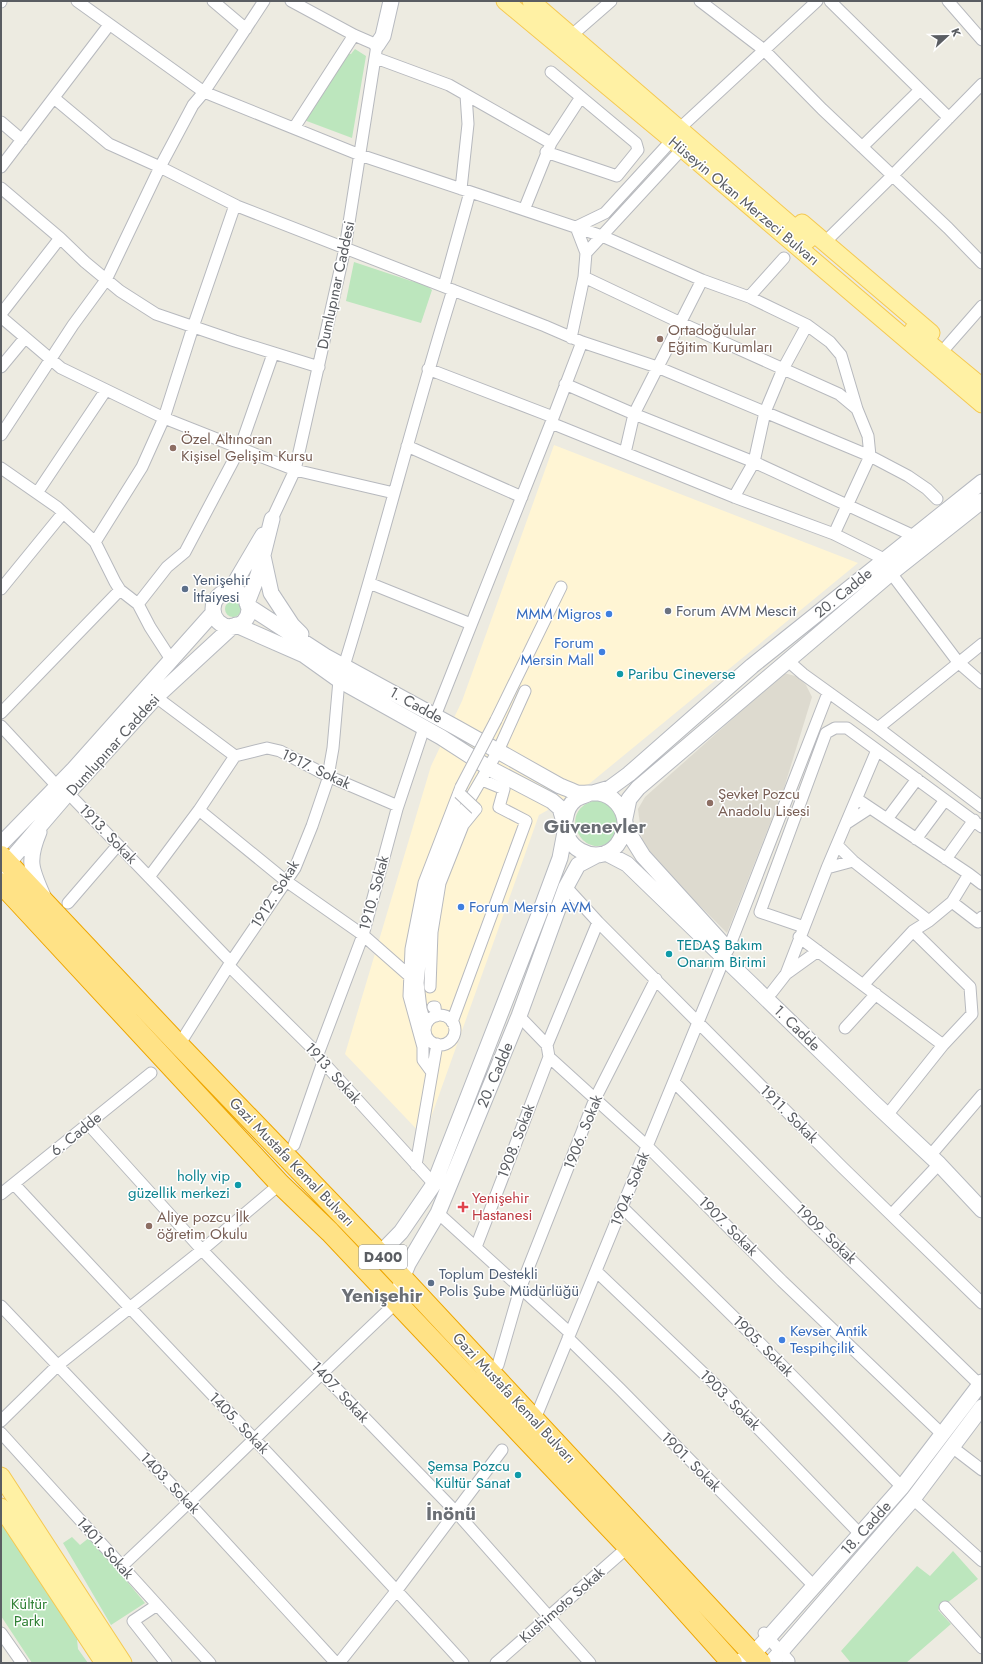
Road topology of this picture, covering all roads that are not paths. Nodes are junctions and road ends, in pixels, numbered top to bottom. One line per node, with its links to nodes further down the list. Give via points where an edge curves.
1 (77, 1): 14 (street)
2 (213, 1): 15 (street)
3 (264, 1): 15 (street)
4 (291, 1): 16 (street)
5 (383, 1): 20 (street, Dumlupınar Caddesi)
6 (391, 1): 20 (street, Dumlupınar Caddesi, via 383,36)
7 (505, 1): 32 (main road, Hüseyin Okan Merzeci Bulvarı)
8 (531, 1): 17 (main road, Hüseyin Okan Merzeci Bulvarı)
9 (611, 1): 17 (street)
10 (700, 1): 19 (street)
11 (817, 1): 19 (street)
12 (830, 1): 23 (street)
13 (948, 1): 18 (street)
14 (109, 25): 24 (street); 27 (street)
15 (246, 29): 24 (street)
16 (354, 35): 20 (street); 30 (street)
17 (572, 35): 32 (main road, Hüseyin Okan Merzeci Bulvarı)
18 (982, 40)
19 (764, 50): 32 (street); 33 (street)
20 (376, 52): 25 (street); 35 (street, Dumlupınar Caddesi)
21 (551, 72): 26 (street)
22 (982, 84): 28 (street)
23 (920, 90): 28 (street); 33 (street)
24 (204, 92): 30 (street); 37 (street, via 193,105)
25 (466, 95): 34 (street); 40 (street, 1912. Sokak, via 468,124)
26 (581, 97): 34 (street); 34 (street, via 636,143 638,150 617,176)
27 (54, 98): 31 (street); 37 (street, via 109,144)
28 (949, 118): 38 (street)
29 (1, 122): 31 (street)
30 (294, 128): 35 (street)
31 (22, 140): 36 (street)
32 (680, 140): 43 (street, via 605,213); 44 (street); 46 (main road, via 722,154); 75 (main road, Hüseyin Okan Merzeci Bulvarı, via 868,291); 77 (main road, Hüseyin Okan Merzeci Bulvarı); 81 (main road, via 720,191)
33 (862, 147): 38 (street)
34 (548, 148): 42 (street)
35 (360, 156): 40 (street); 47 (street, Dumlupınar Caddesi)
36 (1, 167)
37 (160, 168): 41 (street); 52 (street)
38 (892, 176): 46 (street); 50 (street)
39 (1, 188): 45 (street)
40 (465, 191): 42 (street); 54 (street, 1912. Sokak)
41 (235, 205): 47 (street); 61 (street)
42 (524, 210): 43 (street)
43 (576, 227): 44 (street); 48 (street)
44 (602, 236): 48 (street); 53 (street)
45 (60, 238): 52 (street); 57 (street)
46 (825, 242): 65 (main road)
47 (345, 248): 54 (street); 69 (street, Dumlupınar Caddesi)
48 (586, 254): 51 (street)
49 (784, 258): 55 (street)
50 (982, 263)
51 (584, 277): 59 (street); 63 (street)
52 (106, 280): 61 (street, via 156,314); 67 (street)
53 (702, 280): 55 (street); 59 (street)
54 (448, 288): 63 (street); 71 (street, 1912. Sokak)
55 (749, 297): 60 (street)
56 (982, 306): 65 (street)
57 (1, 314)
58 (1, 317): 62 (street)
59 (680, 323): 70 (street); 72 (street)
60 (807, 325): 72 (street); 78 (street, via 830,342 841,355)
61 (193, 327): 66 (street); 82 (street)
62 (25, 338): 67 (street); 68 (street)
63 (571, 338): 64 (street)
64 (582, 342): 70 (street); 74 (street)
65 (947, 346): 73 (main road)
66 (273, 354): 69 (street); 86 (street)
67 (50, 359): 76 (street, via 61,368); 84 (street)
68 (1, 367)
69 (318, 367): 91 (street, Dumlupınar Caddesi)
70 (657, 367): 79 (street); 80 (street)
71 (428, 369): 83 (street); 85 (street, 1912. Sokak)
72 (783, 369): 78 (street, via 839,394); 79 (street)
73 (982, 376)
74 (565, 384): 80 (street); 83 (street)
75 (982, 387)
76 (106, 390): 82 (street); 94 (street)
77 (982, 404)
78 (857, 408): 88 (street, via 868,436)
79 (765, 412): 88 (street); 89 (street)
80 (634, 414): 87 (street); 89 (street)
81 (982, 415)
82 (164, 418): 86 (street); 104 (street, via 142,466)
83 (552, 420): 87 (street); 95 (street)
84 (1, 435)
85 (407, 446): 93 (street, 1912. Sokak); 95 (street)
86 (240, 448): 91 (street); 113 (street, via 185,552 166,567)
87 (625, 453): 96 (street)
88 (870, 456): 97 (street, via 908,476); 99 (street)
89 (754, 462): 96 (street); 99 (street)
90 (1, 468): 94 (street)
91 (295, 470): 93 (street); 101 (street, Dumlupınar Caddesi)
92 (982, 482): 103 (street, 20. Cadde)
93 (394, 492): 108 (street, 1912. Sokak)
94 (37, 493): 100 (street)
95 (522, 497): 116 (street)
96 (734, 497): 102 (street)
97 (937, 499)
98 (982, 501): 107 (street, 20. Cadde)
99 (848, 505): 102 (street); 103 (street)
100 (63, 513): 104 (street); 110 (street)
101 (272, 519): 105 (street, Dumlupınar Caddesi); 112 (street, Dumlupınar Caddesi)
102 (834, 534): 106 (street)
103 (914, 536): 106 (street, 20. Cadde)
104 (95, 542): 111 (street)
105 (263, 556): 114 (street, Dumlupınar Caddesi); 119 (street, via 271,593 292,625)
106 (884, 559): 141 (street, 20. Cadde, via 752,666 629,774 610,788)
107 (891, 573): 120 (street, 20. Cadde); 122 (street)
108 (369, 583): 116 (street); 123 (street, 1912. Sokak)
109 (561, 587): 140 (street, bridge)
110 (1, 589)
111 (120, 590): 113 (street); 128 (street)
112 (230, 591): 114 (street, via 239,593); 115 (street, via 218,596 213,607)
113 (138, 604): 121 (street)
114 (248, 604): 117 (street, via 246,617); 119 (street, 1. Cadde)
115 (214, 613): 117 (street, via 223,625); 121 (street, Dumlupınar Caddesi)
116 (471, 624): 129 (street)
117 (235, 626): 123 (street, 1. Cadde); 127 (street, Dumlupınar Caddesi)
118 (982, 644): 122 (street)
119 (326, 656): 123 (street, 1. Cadde)
120 (787, 660): 126 (street); 151 (street, 20. Cadde, via 638,788 629,799)
121 (172, 661): 139 (street, Dumlupınar Caddesi, via 74,769)
122 (958, 662): 124 (street); 132 (street)
123 (342, 673): 129 (street, 1. Cadde); 131 (street, 1. Cadde); 137 (street, 1912. Sokak)
124 (982, 683)
125 (525, 691): 134 (street)
126 (828, 693): 132 (street); 180 (street, 1904. Sokak)
127 (156, 697): 135 (street); 139 (street, Dumlupınar Caddesi)
128 (1, 713)
129 (435, 716): 134 (street, 1. Cadde)
130 (1, 726): 139 (street, 1913. Sokak)
131 (424, 728): 136 (street, 1. Cadde); 144 (street, 1910. Sokak)
132 (878, 728): 145 (street)
133 (877, 750): 138 (street); 142 (street); 177 (street, via 847,728 835,728 826,733 760,912)
134 (498, 751): 136 (street); 141 (street, 1. Cadde, via 560,786 578,793)
135 (235, 756): 137 (street, 1917. Sokak, via 267,748 280,751); 147 (street)
136 (486, 774): 154 (street, 1. Cadde, via 552,801 560,808); 183 (street, via 453,829 435,872 426,907); 190 (street, via 504,789 499,807 526,821)
137 (328, 776): 144 (street, 1917. Sokak); 167 (street, 1912. Sokak, via 312,826 295,868)
138 (916, 779): 143 (street); 149 (street)
139 (62, 790): 148 (street, Dumlupınar Caddesi); 150 (street, Dumlupınar Caddesi); 158 (street, 1913. Sokak)
140 (460, 790): 183 (street, via 424,883 411,948); 186 (street, bridge, via 476,808 463,825 440,883 432,932)
141 (591, 793): 151 (street, via 599,793 612,799 620,807); 154 (street, via 574,800 568,808)
142 (857, 799): 146 (street); 152 (street)
143 (945, 800): 153 (street); 156 (street)
144 (398, 806): 178 (street, 1910. Sokak)
145 (982, 807)
146 (870, 808): 149 (street); 152 (street)
147 (199, 810): 165 (street); 167 (street)
148 (25, 818): 155 (street); 157 (street, Dumlupınar Caddesi)
149 (887, 820): 156 (street)
150 (43, 822): 163 (street, Dumlupınar Caddesi); 172 (street, via 32,848 32,870)
151 (625, 822): 160 (street, via 622,838 616,847); 180 (street, 1. Cadde, via 643,856)
152 (847, 823): 159 (street)
153 (978, 824): 161 (street)
154 (564, 827): 160 (street, via 576,849 586,854); 213 (street, 20. Cadde, via 560,858)
155 (1, 828)
156 (916, 839): 161 (street)
157 (1, 844)
158 (118, 845): 165 (street, 1913. Sokak); 171 (street)
159 (837, 845): 162 (street); 164 (street)
160 (601, 854): 169 (street, 20. Cadde, via 578,865); 180 (street, 1. Cadde, via 627,864)
161 (946, 859): 166 (street)
162 (853, 860): 164 (street); 174 (street)
163 (3, 863): 172 (highway, Gazi Mustafa Kemal Bulvarı / D400)
164 (827, 868): 177 (street)
165 (149, 877): 181 (street, 1913. Sokak)
166 (977, 877): 170 (street)
167 (286, 881): 178 (street); 181 (street, 1912. Sokak)
168 (1, 883): 212 (highway, Gazi Mustafa Kemal Bulvarı / D400)
169 (566, 887): 175 (street, 1911. Sokak); 189 (street, 20. Cadde)
170 (952, 902): 173 (street, via 978,922); 174 (street)
171 (68, 903)
172 (48, 906): 196 (highway, Gazi Mustafa Kemal Bulvarı / D400)
173 (982, 917)
174 (929, 921): 176 (street)
175 (598, 922): 184 (street, 1911. Sokak); 197 (street)
176 (913, 931): 185 (street); 195 (street, via 970,986 972,1014)
177 (802, 932): 179 (street); 182 (street)
178 (364, 935): 183 (street); 198 (street, 1910. Sokak)
179 (818, 951): 182 (street); 185 (street)
180 (726, 954): 187 (street, 1. Cadde); 191 (street, 1904. Sokak); 209 (street, 1. Cadde)
181 (230, 964): 196 (street, 1912. Sokak); 198 (street, 1913. Sokak)
182 (786, 974): 187 (street)
183 (414, 979): 192 (street); 200 (street, via 409,996 423,1047 423,1060)
184 (656, 979): 191 (street, 1911. Sokak); 204 (street, 1906. Sokak)
185 (863, 984): 188 (street)
186 (430, 987)
187 (772, 992): 205 (street, 1. Cadde)
188 (876, 994): 193 (street); 195 (street)
189 (519, 1016): 197 (street); 218 (street, 20. Cadde)
190 (452, 1022): 192 (street, via 434,1012); 194 (street, via 455,1032 450,1040 442,1045)
191 (698, 1022): 202 (street, 1904. Sokak); 219 (street, 1911. Sokak)
192 (426, 1026): 194 (street, via 428,1039)
193 (845, 1028)
194 (437, 1044): 200 (street)
195 (943, 1044): 205 (street)
196 (179, 1045): 222 (highway, Gazi Mustafa Kemal Bulvarı / D400)
197 (547, 1045): 199 (street)
198 (321, 1058): 207 (street, 1910. Sokak); 210 (street, 1913. Sokak)
199 (549, 1058): 204 (street, 1907. Sokak); 220 (street, 1908. Sokak)
200 (431, 1072): 210 (street)
201 (152, 1073): 206 (street, 6. Cadde)
202 (674, 1082): 208 (street, 1904. Sokak); 235 (street, 1909. Sokak, via 810,1220)
203 (982, 1096): 209 (street)
204 (595, 1099): 208 (street, 1907. Sokak); 226 (street, 1906. Sokak)
205 (892, 1109): 209 (street, 1. Cadde)
206 (88, 1124): 211 (street, 6. Cadde); 221 (street, 1407. Sokak)
207 (294, 1146)
208 (647, 1146): 216 (street, 1904. Sokak); 240 (street, 1907. Sokak, via 782,1281)
209 (937, 1157): 215 (street, 1. Cadde); 217 (street, 1. Cadde); 219 (street)
210 (416, 1164): 213 (street, 1913. Sokak)
211 (14, 1184): 214 (street, 6. Cadde); 230 (street, 1405. Sokak)
212 (280, 1184): 221 (street); 223 (highway, Gazi Mustafa Kemal Bulvarı / D400)
213 (434, 1184): 222 (street, 20. Cadde, via 402,1232)
214 (1, 1194)
215 (982, 1195)
216 (622, 1207): 224 (street, 1904. Sokak); 246 (street, 1905. Sokak)
217 (982, 1210)
218 (438, 1213): 220 (street, 1901. Sokak); 225 (street, 20. Cadde, via 412,1256)
219 (892, 1214): 228 (street, 1911. Sokak)
220 (476, 1247): 226 (street, 1901. Sokak)
221 (202, 1250): 230 (street); 234 (street, 1407. Sokak)
222 (381, 1254): 223 (street, 20. Cadde); 225 (highway, Gazi Mustafa Kemal Bulvarı / D400)
223 (365, 1269): 227 (highway, Gazi Mustafa Kemal Bulvarı / D400)
224 (596, 1271): 231 (street, 1904. Sokak); 251 (street, 1903. Sokak, via 721,1390)
225 (402, 1279): 227 (street, 20. Cadde); 237 (highway, Gazi Mustafa Kemal Bulvarı / D400)
226 (520, 1289): 231 (street, 1901. Sokak); 232 (street, 1906. Sokak)
227 (397, 1302): 234 (street); 252 (highway, Gazi Mustafa Kemal Bulvarı / D400)
228 (982, 1303)
229 (1, 1306): 233 (street, 1403. Sokak)
230 (129, 1308): 233 (street); 241 (street, 1405. Sokak)
231 (569, 1336): 237 (street, 1904. Sokak); 255 (street, 1901. Sokak)
232 (498, 1365)
233 (57, 1366): 238 (street); 248 (street, 1403. Sokak)
234 (321, 1372): 241 (street); 250 (street, 1407. Sokak)
235 (981, 1383): 240 (street, 18. Cadde)
236 (982, 1407): 242 (street, 18. Cadde)
237 (535, 1419): 264 (highway, Gazi Mustafa Kemal Bulvarı / D400)
238 (1, 1421)
239 (1, 1433): 254 (street, 1401. Sokak)
240 (942, 1434): 246 (street, 18. Cadde)
241 (254, 1438): 248 (street); 256 (street, 1405. Sokak)
242 (952, 1447): 244 (street); 247 (street, 18. Cadde)
243 (502, 1450): 250 (street)
244 (982, 1470)
245 (1, 1476): 267 (main road)
246 (902, 1487): 251 (street, 18. Cadde)
247 (913, 1499): 253 (street); 263 (street, 18. Cadde)
248 (189, 1503): 254 (street); 270 (street, 1403. Sokak)
249 (1, 1506): 266 (main road)
250 (456, 1512): 256 (street); 259 (street, 1407. Sokak)
251 (860, 1534): 255 (street, 18. Cadde)
252 (628, 1547): 259 (street, Kushimoto Sokak); 275 (highway, Gazi Mustafa Kemal Bulvarı / D400)
253 (982, 1561)
254 (122, 1566): 257 (street, 1401. Sokak)
255 (814, 1586): 261 (street, 18. Cadde)
256 (397, 1590): 271 (street); 272 (street, 1405. Sokak)
257 (157, 1605): 268 (street, via 133,1621); 269 (street, 1401. Sokak)
258 (945, 1607): 262 (street)
259 (548, 1616): 273 (street, Kushimoto Sokak); 274 (street, 1407. Sokak)
260 (1, 1632): 265 (street)
261 (766, 1636): 263 (street); 264 (street, 18. Cadde)
262 (982, 1648)
263 (780, 1659)
264 (751, 1660)
265 (22, 1663)
266 (104, 1663)
267 (123, 1663)
268 (166, 1663)
269 (210, 1663)
270 (336, 1663)
271 (340, 1663)
272 (463, 1663)
273 (496, 1663)
274 (590, 1663)
275 (732, 1663)

